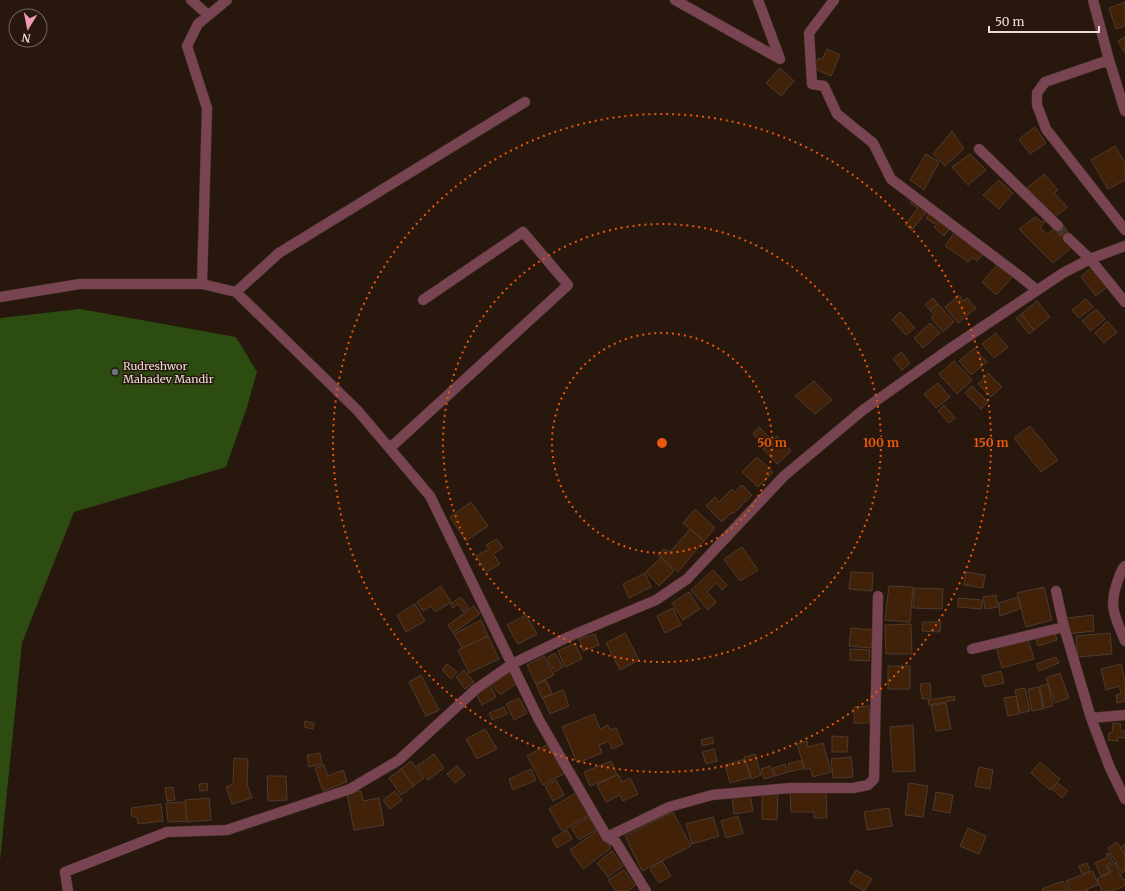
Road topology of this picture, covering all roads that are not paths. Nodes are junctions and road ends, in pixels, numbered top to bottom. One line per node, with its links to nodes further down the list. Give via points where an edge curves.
1 (191, 0): 7 (street)
2 (227, 0): 7 (street)
3 (674, 0): 4 (street, via 780,60)
4 (758, 0)
5 (834, 0): 18 (street, via 809,33 812,84 824,86 836,114 873,143 891,179)
6 (1093, 0): 8 (street)
7 (208, 15): 17 (street, via 198,24 187,46 207,108)
8 (1109, 60): 10 (street); 13 (street, via 1045,82 1037,93 1037,105 1046,129)
9 (525, 102): 19 (street, via 279,253)
10 (1125, 111)
11 (979, 149): 12 (street)
12 (1058, 226)
13 (1125, 230)
14 (1068, 238): 16 (street)
15 (1125, 246): 16 (street)
16 (1090, 259): 18 (street, via 1063,272); 22 (street)
17 (202, 284): 19 (street); 20 (street, via 80,284)
18 (1037, 290): 30 (street, via 863,410 784,476 687,579 656,600)
19 (236, 292): 23 (street, via 358,411)
20 (0, 297)
21 (423, 300): 23 (street, via 523,232 568,285)
22 (1125, 302)
23 (390, 448): 30 (street, via 430,496)
24 (1125, 566): 28 (street, via 1121,570 1114,592 1112,610)
25 (1056, 591): 27 (street)
26 (878, 596): 34 (street, via 874,779 868,785 853,788 790,788 712,794 669,807)
27 (1064, 627): 29 (street); 32 (street)
28 (1125, 641)
29 (972, 649)
30 (512, 664): 34 (street, via 539,720); 35 (street, via 476,689 399,760 350,789 227,830 167,832 64,872)
31 (1125, 716): 32 (street)
32 (1090, 718): 33 (street)
33 (1125, 799)
34 (607, 837): 36 (street, via 616,842)
35 (68, 891)
36 (646, 891)

